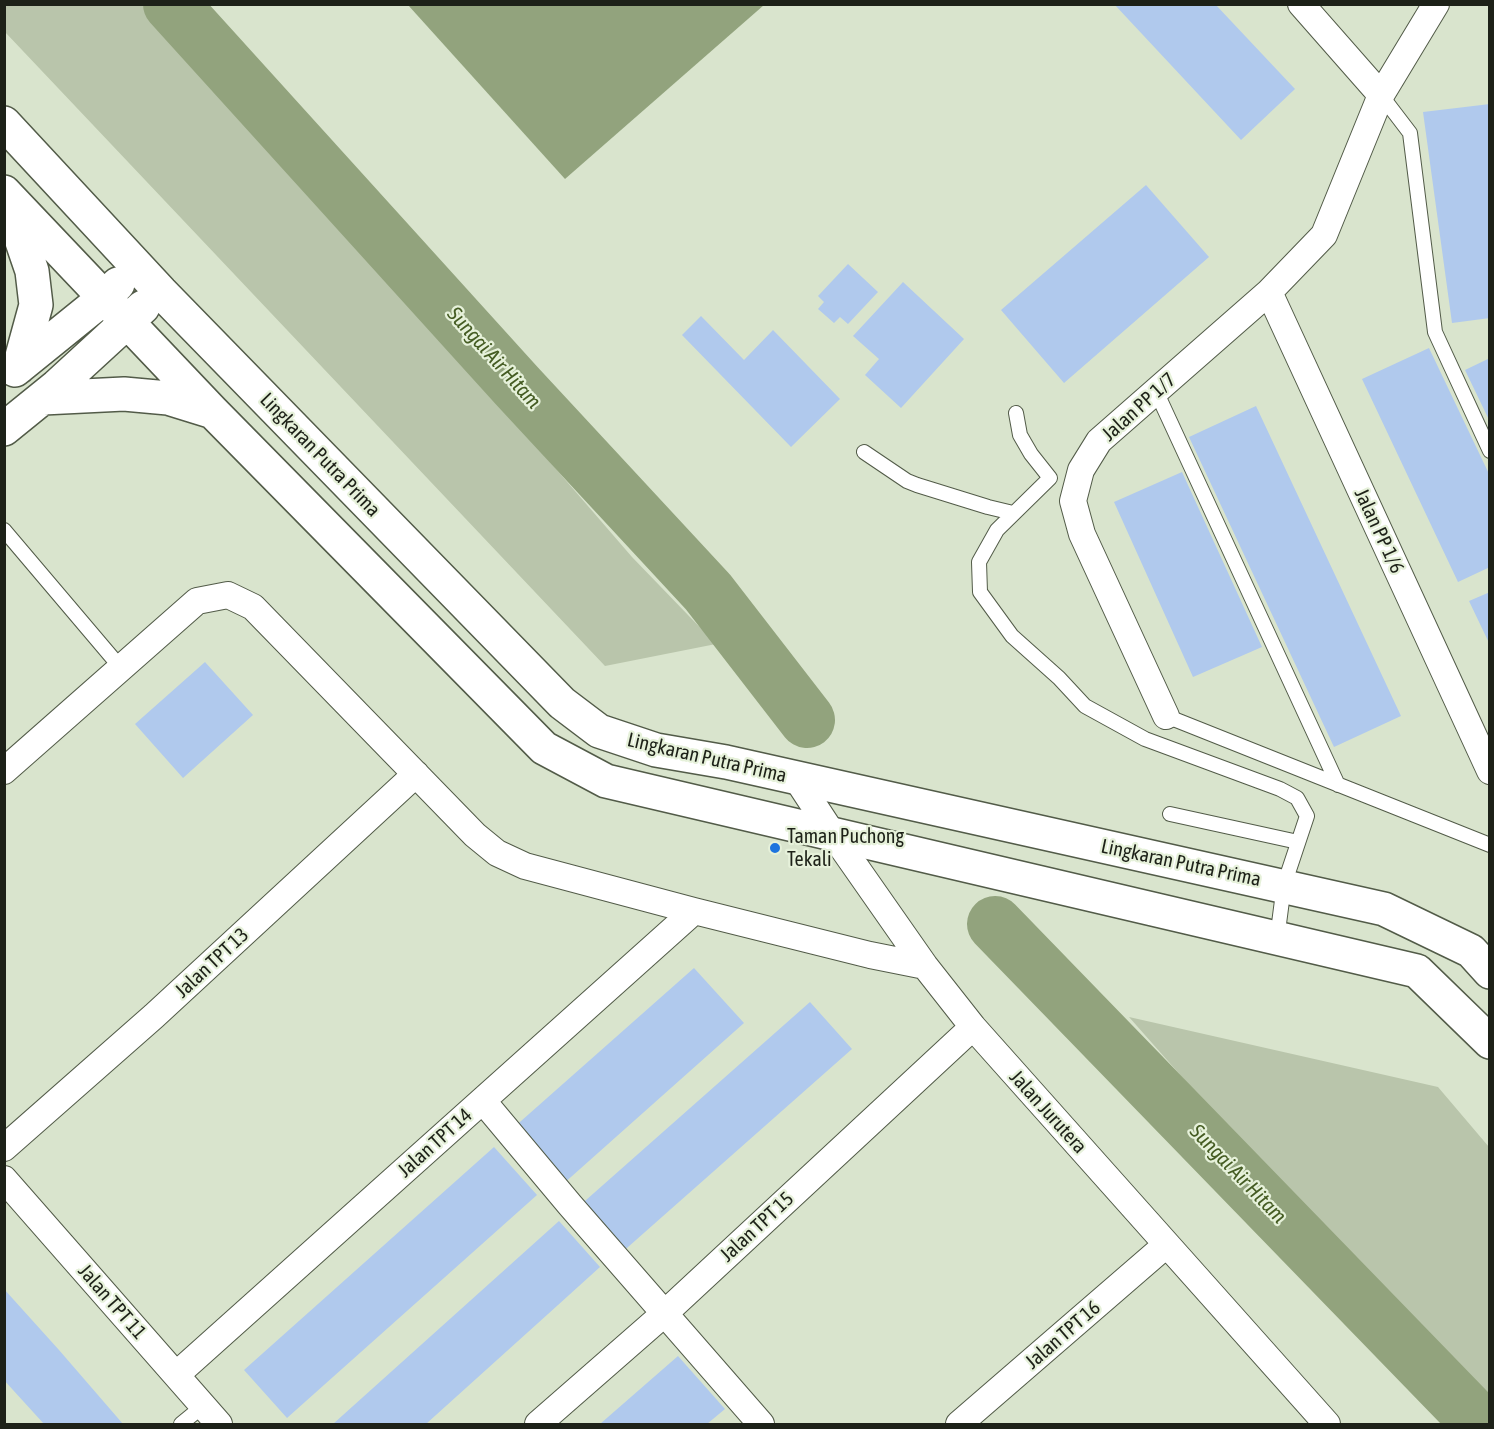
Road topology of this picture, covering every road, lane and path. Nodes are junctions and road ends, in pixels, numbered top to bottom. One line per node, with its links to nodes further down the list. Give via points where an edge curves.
1 (1301, 4): 3 (street)
2 (1436, 4): 3 (street, Jalan PP 1/7)
3 (1381, 95): 8 (street, Jalan PP 1/7, via 1324,235); 17 (lane, via 1410,133 1435,332)
4 (4, 123): 6 (main road, Lingkaran Putra Prima)
5 (5, 192): 9 (main road); 11 (main road, via 32,271 36,305)
6 (137, 266): 7 (main road, Lingkaran Putra Prima); 9 (main road)
7 (161, 292): 10 (main road); 26 (main road, Lingkaran Putra Prima, via 562,703 599,731 656,750)
8 (1269, 292): 12 (street, Jalan PP 1/7); 24 (street, Jalan PP 1/6)
9 (104, 298): 10 (main road); 11 (main road)
10 (126, 321): 13 (main road); 14 (main road)
11 (12, 373)
12 (1156, 391): 22 (street, Jalan PP 1/7, via 1099,441 1081,470 1073,501 1082,534); 27 (lane)
13 (43, 398): 14 (main road, via 124,394 168,398); 16 (main road)
14 (212, 411): 29 (main road, via 543,748 606,781)
15 (1016, 413): 19 (lane, via 1020,435 1050,478)
16 (4, 429)
17 (1490, 451)
18 (864, 452): 19 (lane, via 907,481)
19 (1012, 513): 30 (lane, via 979,562 980,592 1012,636 1085,706 1145,739 1297,798 1307,816)
20 (4, 530): 21 (lane)
21 (121, 668): 23 (street); 25 (street, via 198,601 228,595 253,608)
22 (1166, 716): 27 (lane)
23 (4, 771)
24 (1490, 771)
25 (416, 774): 33 (street, via 497,853 525,866); 40 (street, Jalan TPT 13, via 154,1016)
26 (796, 778): 29 (street, Jalan Jurutera); 32 (main road, Lingkaran Putra Prima)
27 (1338, 785): 31 (lane)
28 (1170, 814): 30 (lane)
29 (832, 833): 34 (main road); 35 (street, Jalan Jurutera)
30 (1299, 842): 32 (lane)
31 (1490, 845)
32 (1284, 885): 34 (lane); 36 (main road, Lingkaran Putra Prima, via 1384,909 1471,951)
33 (694, 911): 35 (street); 39 (street, Jalan TPT 14)
34 (1277, 939): 38 (main road, via 1417,971)
35 (925, 966): 37 (street, Jalan Jurutera)
36 (1490, 972)
37 (973, 1027): 42 (street, Jalan Jurutera); 43 (street, Jalan TPT 15)
38 (1490, 1042)
39 (483, 1101): 43 (street); 44 (street, Jalan TPT 14)
40 (4, 1148)
41 (4, 1179): 44 (street, Jalan TPT 11)
42 (1166, 1245): 49 (street, Jalan TPT 16); 50 (street, Jalan Jurutera)
43 (665, 1312): 47 (street, Jalan TPT 15); 48 (street)
44 (176, 1375): 45 (street, Jalan TPT 11)
45 (211, 1415): 46 (lane)
46 (181, 1425)
47 (538, 1425)
48 (761, 1425)
49 (959, 1425)
50 (1327, 1425)

